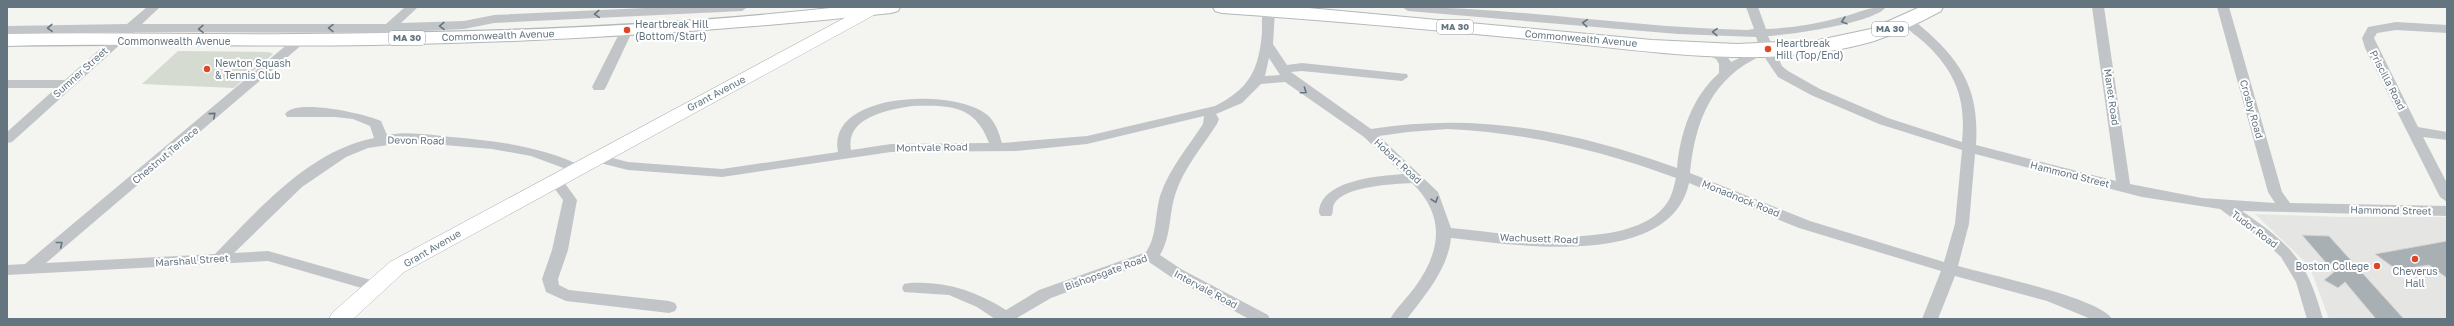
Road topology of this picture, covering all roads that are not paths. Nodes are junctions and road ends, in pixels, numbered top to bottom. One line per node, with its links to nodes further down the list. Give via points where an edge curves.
1 (154, 7): 24 (street, Sumner Street)
2 (412, 7): 22 (street)
3 (742, 7): 15 (street, Commonwealth Avenue)
4 (891, 7): 12 (main road, Commonwealth Avenue / MA 30)
5 (1222, 7): 14 (main road, Commonwealth Avenue / MA 30)
6 (1408, 7): 13 (street, Commonwealth Avenue)
7 (1752, 7): 27 (street, Hammond Street)
8 (1880, 7): 27 (street, Commonwealth Avenue, one-way to 27, via 1838,23)
9 (1934, 7): 17 (main road, Commonwealth Avenue / MA 30)
10 (2098, 7): 52 (street, Manet Road)
11 (2223, 7): 55 (street, Crosby Road, via 2275,192)
12 (874, 8): 16 (main road, Commonwealth Avenue / MA 30); 23 (street, Grant Avenue)
13 (1432, 8): 27 (street, Commonwealth Avenue, one-way to 13)
14 (1269, 10): 28 (street); 29 (main road, Commonwealth Avenue / MA 30)
15 (676, 15): 16 (main road, Commonwealth Avenue / MA 30); 20 (main road, Commonwealth Avenue / MA 30); 21 (street, Commonwealth Avenue, one-way to 21, via 494,19)
16 (812, 16): 23 (main road, via 824,24)
17 (1908, 22): 27 (main road, Commonwealth Avenue / MA 30, via 1845,42 1799,48); 45 (street, via 1934,44 1950,63 1965,89 1970,113)
18 (2447, 29): 39 (street, Priscilla Road, via 2389,26 2378,28 2369,34 2371,48)
19 (7, 30): 24 (street, Commonwealth Avenue, one-way to 19)
20 (627, 30): 21 (main road, Commonwealth Avenue / MA 30); 36 (street)
21 (460, 31): 22 (main road, Commonwealth Avenue / MA 30)
22 (384, 33): 24 (street, Commonwealth Avenue, one-way to 24); 26 (main road, Commonwealth Avenue / MA 30)
23 (827, 33): 47 (street, Grant Avenue)
24 (122, 35): 25 (main road, Commonwealth Avenue / MA 30); 26 (main road, Commonwealth Avenue / MA 30); 35 (street, Sumner Street)
25 (7, 40)
26 (300, 40): 62 (street, Chestnut Terrace, one-way to 26)
27 (1765, 41): 29 (main road, Commonwealth Avenue / MA 30); 31 (street, Wachusett Road); 45 (street, Hammond Street, via 1778,70 1807,88 1888,124)
28 (1267, 44): 30 (street, Hobart Road); 33 (street)
29 (1670, 46): 31 (street, via 1715,54 1726,62)
30 (1285, 74): 32 (street, via 1302,67); 33 (street); 40 (street, Hobart Road, one-way to 40)
31 (1725, 74): 49 (street, Wachusett Road, via 1704,100 1692,124 1685,151)
32 (1402, 77)
33 (1257, 80): 37 (street, Montvale Road, via 1233,102)
34 (7, 84): 35 (street)
35 (67, 84): 42 (street, Sumner Street)
36 (599, 87)
37 (1209, 112): 44 (street, Montvale Road, via 1087,140); 59 (street, Bishopsgate Road, via 1212,119 1210,124 1186,155 1175,176 1164,209 1158,246)
38 (292, 114): 43 (street, via 326,111 361,117 376,124)
39 (2414, 131): 41 (street); 53 (street, Priscilla Road)
40 (1369, 134): 49 (street, Monadnock Road, via 1417,126 1526,132 1600,147); 50 (street, Hobart Road)
41 (2447, 136)
42 (7, 139)
43 (382, 140): 48 (street, Devon Road, via 412,138 504,146 544,154); 60 (street, Devon Road, via 346,151 320,166)
44 (997, 147): 46 (street, Montvale Road, via 919,146); 46 (street, via 990,128 978,114 951,104 925,102 878,109 859,118 844,134)
45 (1969, 148): 52 (street, Hammond Street); 61 (street, via 1962,225)
46 (845, 153): 47 (street, Montvale Road, via 722,174 628,166)
47 (597, 158): 48 (street, Grant Avenue)
48 (577, 169): 51 (street, Grant Avenue)
49 (1684, 176): 58 (street, Wachusett Road, via 1675,202 1669,210 1643,226 1620,235 1559,241); 61 (street, Monadnock Road, via 1820,230)
50 (1417, 178): 57 (street, via 1394,179 1348,189 1331,198 1327,203); 58 (street, Hobart Road, one-way to 58, via 1433,195)
51 (556, 181): 64 (street, Grant Avenue, via 446,239 397,267); 66 (street, via 570,200 560,250 550,280 552,288 573,296)
52 (2123, 187): 54 (street, Hammond Street, via 2189,202)
53 (2447, 197)
54 (2224, 205): 55 (street, Hammond Street); 73 (street, Tudor Road, via 2293,261)
55 (2286, 208): 56 (street, Hammond Street)
56 (2447, 211)
57 (1326, 213)
58 (1444, 232): 70 (street, Hobart Road, via 1444,245 1437,262 1421,290)
59 (1151, 256): 67 (street, Bishopsgate Road, via 1045,294); 69 (street, Intervale Road, via 1176,273)
60 (222, 257): 62 (street, Marshall Street); 64 (street, Marshall Street, via 268,256)
61 (1950, 268): 71 (street); 72 (street, Monadnock Road, via 2050,297 2090,311)
62 (29, 269): 63 (street, Marshall Street)
63 (7, 270)
64 (372, 286): 68 (street, Grant Avenue)
65 (910, 288): 67 (street, via 933,286 949,289 991,308)
66 (669, 307)
67 (1004, 318)
68 (340, 319)
69 (1262, 319)
70 (1398, 319)
71 (1930, 319)
72 (2104, 319)
73 (2316, 319)

